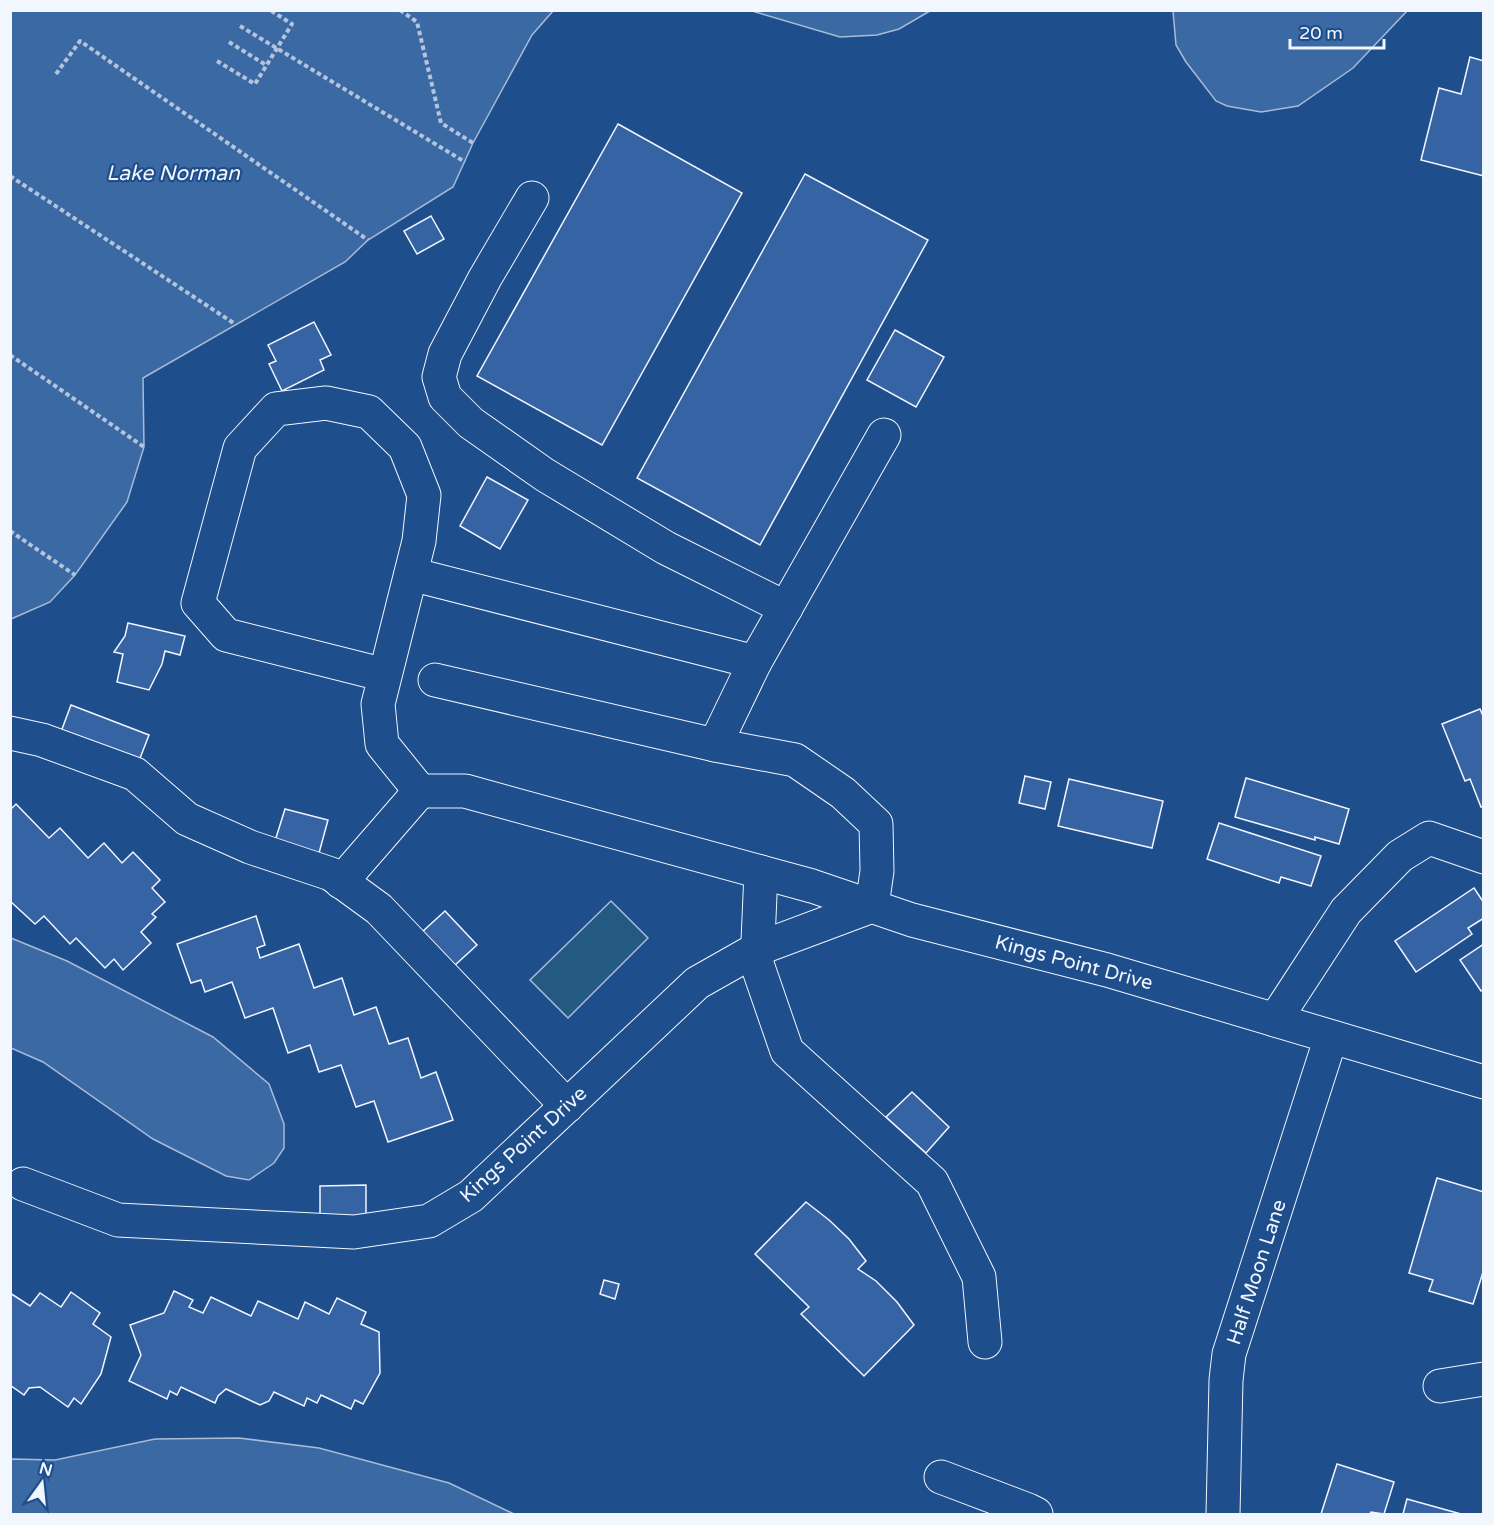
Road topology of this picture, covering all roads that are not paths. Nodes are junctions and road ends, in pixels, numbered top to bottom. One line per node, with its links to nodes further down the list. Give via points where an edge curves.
1 (532, 198): 4 (street, via 445,354 440,377 445,397 471,423 545,475 666,548)
2 (884, 435): 4 (street)
3 (411, 574): 5 (street); 6 (street); 6 (street, via 424,495 405,447 369,412 326,403 276,409 240,448 198,603 226,635)
4 (786, 608): 5 (street)
5 (755, 662): 9 (street)
6 (385, 675): 10 (street, via 378,704 382,744)
7 (435, 681): 9 (street)
8 (10, 733): 13 (street, via 42,740 135,774 187,819 250,847 331,874)
9 (716, 745): 14 (street, via 795,760 843,793 876,824 877,872)
10 (420, 791): 12 (street, Kings Point Drive, via 465,791); 13 (street)
11 (1484, 857): 16 (street, via 1429,838 1400,856 1346,911)
12 (761, 872): 14 (street, Kings Point Drive); 15 (street)
13 (341, 882): 19 (street, via 379,909)
14 (872, 906): 15 (street, Kings Point Drive); 16 (street, Kings Point Drive)
15 (757, 950): 19 (street, Kings Point Drive, via 697,983); 21 (street, via 757,964 787,1051 932,1182 979,1277)
16 (1275, 1020): 17 (street, Kings Point Drive)
17 (1331, 1037): 18 (street, Kings Point Drive); 26 (street, Half Moon Lane, via 1229,1354)
18 (1484, 1082)
19 (567, 1106): 20 (street, Kings Point Drive, via 471,1196 429,1221 354,1232 118,1220)
20 (23, 1184)
21 (985, 1342)
22 (1484, 1378): 23 (street)
23 (1440, 1386)
24 (941, 1477): 25 (street)
25 (1036, 1515)
26 (1223, 1515)

